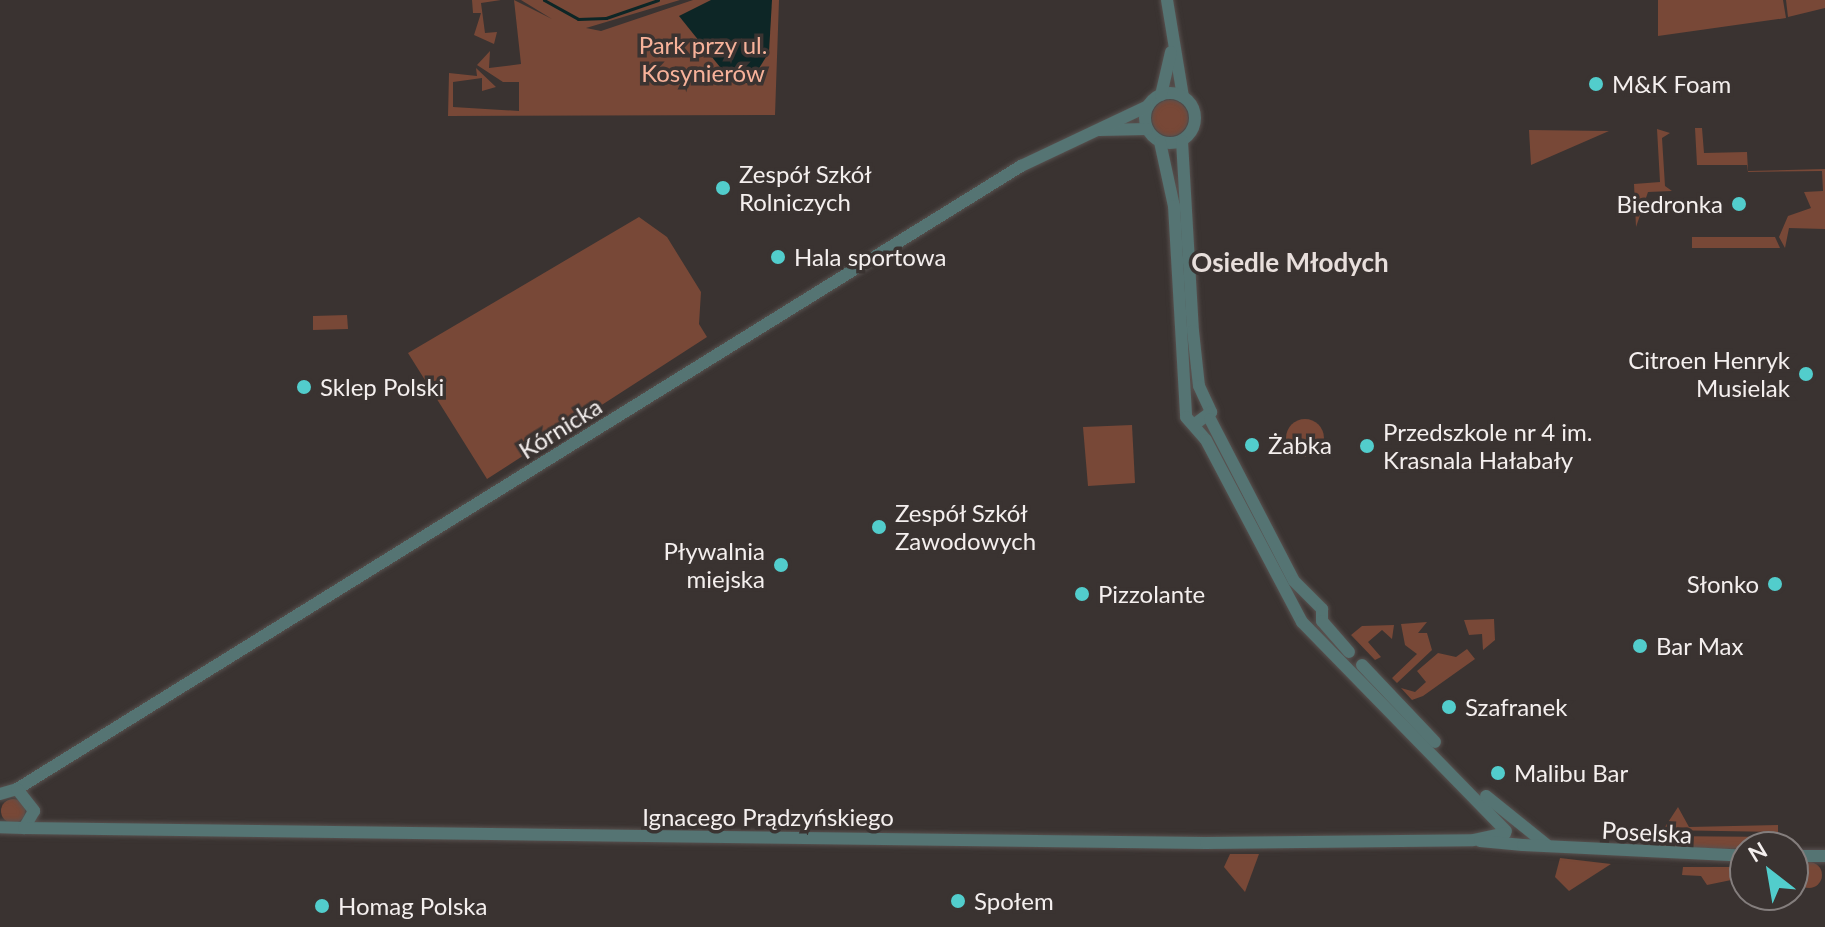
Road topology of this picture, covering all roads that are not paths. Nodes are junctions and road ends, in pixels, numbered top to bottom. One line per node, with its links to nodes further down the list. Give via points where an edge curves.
1 (1167, 0): 2 (street)
2 (1172, 45): 3 (street); 4 (street)
3 (1161, 95): 4 (street); 5 (street)
4 (1183, 97): 8 (street, via 1196,119)
5 (1148, 106): 6 (street); 7 (street, Kórnicka)
6 (1147, 129): 7 (street, Kórnicka); 9 (street)
7 (1096, 130): 17 (street, Kórnicka, via 1021,166)
8 (1182, 141): 9 (street); 10 (street)
9 (1160, 142): 11 (street, via 1174,206)
10 (1205, 401): 11 (street); 12 (street)
11 (1188, 404): 13 (street)
12 (1210, 419): 13 (street); 14 (street)
13 (1194, 425): 15 (street)
14 (1313, 603): 15 (street); 16 (street)
15 (1300, 612): 16 (street)
16 (1317, 624): 21 (street); 26 (street)
17 (51, 770): 18 (street, Kórnicka); 20 (street, Kórnicka)
18 (17, 789): 19 (street, Kórnicka); 20 (street)
19 (0, 794)
20 (31, 800): 22 (street)
21 (1486, 808): 26 (street); 27 (street, via 1485,825)
22 (33, 816): 24 (street); 25 (street, Ignacego Prądzyńskiego)
23 (0, 827): 24 (street, Ignacego Prądzyńskiego)
24 (24, 828): 25 (street, Ignacego Prądzyńskiego)
25 (64, 832): 27 (street, Ignacego Prądzyńskiego)
26 (1515, 834): 27 (street, Ignacego Prądzyńskiego); 27 (street, Ignacego Prądzyńskiego, via 1508,847); 28 (street, Poselska, via 1547,845 1622,855)
27 (1473, 840)
28 (1729, 856)

